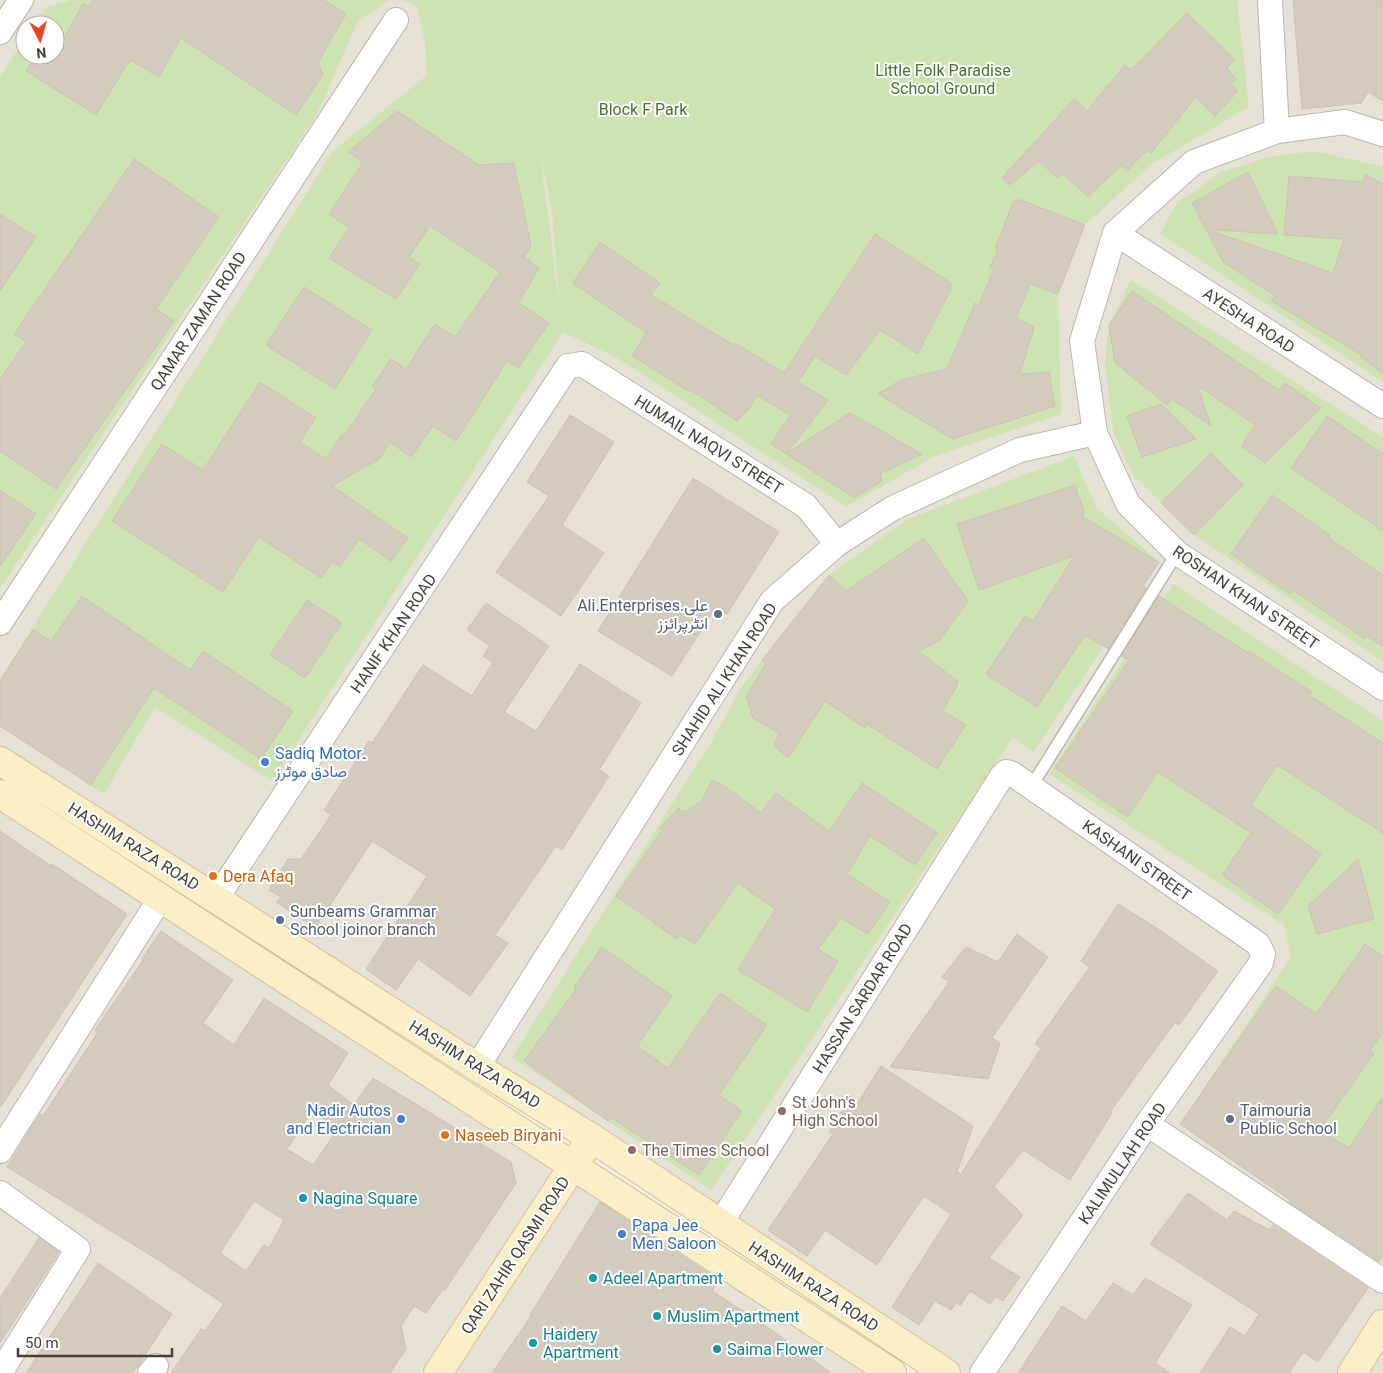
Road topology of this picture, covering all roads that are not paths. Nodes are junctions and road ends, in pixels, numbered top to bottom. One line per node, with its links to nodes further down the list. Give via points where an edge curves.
1 (21, 0): 4 (street)
2 (1270, 0): 5 (street)
3 (396, 20): 13 (street, QAMAR ZAMAN ROAD)
4 (0, 32)
5 (1276, 131): 6 (street, via 1345,122); 7 (street, via 1194,162)
6 (1383, 134)
7 (1115, 233): 9 (street, AYESHA ROAD); 10 (street, ROSHAN KHAN STREET, via 1082,341)
8 (568, 366): 11 (street, HUMAIL NAQVI STREET, via 582,364 806,506); 20 (street, HANIF KHAN ROAD)
9 (1383, 406)
10 (1095, 434): 11 (street, SHAHID ALI KHAN ROAD, via 1020,450 893,508); 12 (street, ROSHAN KHAN STREET, via 1128,504)
11 (837, 544): 22 (street, SHAHID ALI KHAN ROAD, via 772,601)
12 (1177, 553): 14 (street, ROSHAN KHAN STREET); 17 (lane)
13 (0, 623)
14 (1383, 688)
15 (0, 761): 20 (street, HASHIM RAZA ROAD)
16 (1006, 772): 17 (street, KASHANI STREET); 28 (street, HASSAN SARDAR ROAD)
17 (1031, 787): 21 (street, KASHANI STREET, via 1258,944)
18 (0, 794): 19 (street, HASHIM RAZA ROAD)
19 (160, 898): 25 (street); 26 (street, HASHIM RAZA ROAD)
20 (216, 898): 22 (street, HASHIM RAZA ROAD)
21 (1263, 954): 23 (street, KALIMULLAH ROAD, via 1261,963)
22 (477, 1067): 24 (street, HASHIM RAZA ROAD)
23 (1147, 1124): 29 (street); 35 (street, KALIMULLAH ROAD)
24 (592, 1138): 26 (street, QARI ZAHIR QASMI ROAD); 28 (street, HASHIM RAZA ROAD)
25 (0, 1151)
26 (574, 1165): 32 (street, QARI ZAHIR QASMI ROAD); 33 (street, HASHIM RAZA ROAD)
27 (0, 1193): 31 (street, via 78,1249)
28 (720, 1224): 34 (street, HASHIM RAZA ROAD)
29 (1383, 1281)
30 (1383, 1324): 36 (street)
31 (0, 1373)
32 (438, 1373)
33 (892, 1373)
34 (946, 1373)
35 (982, 1373)
36 (1352, 1373)

